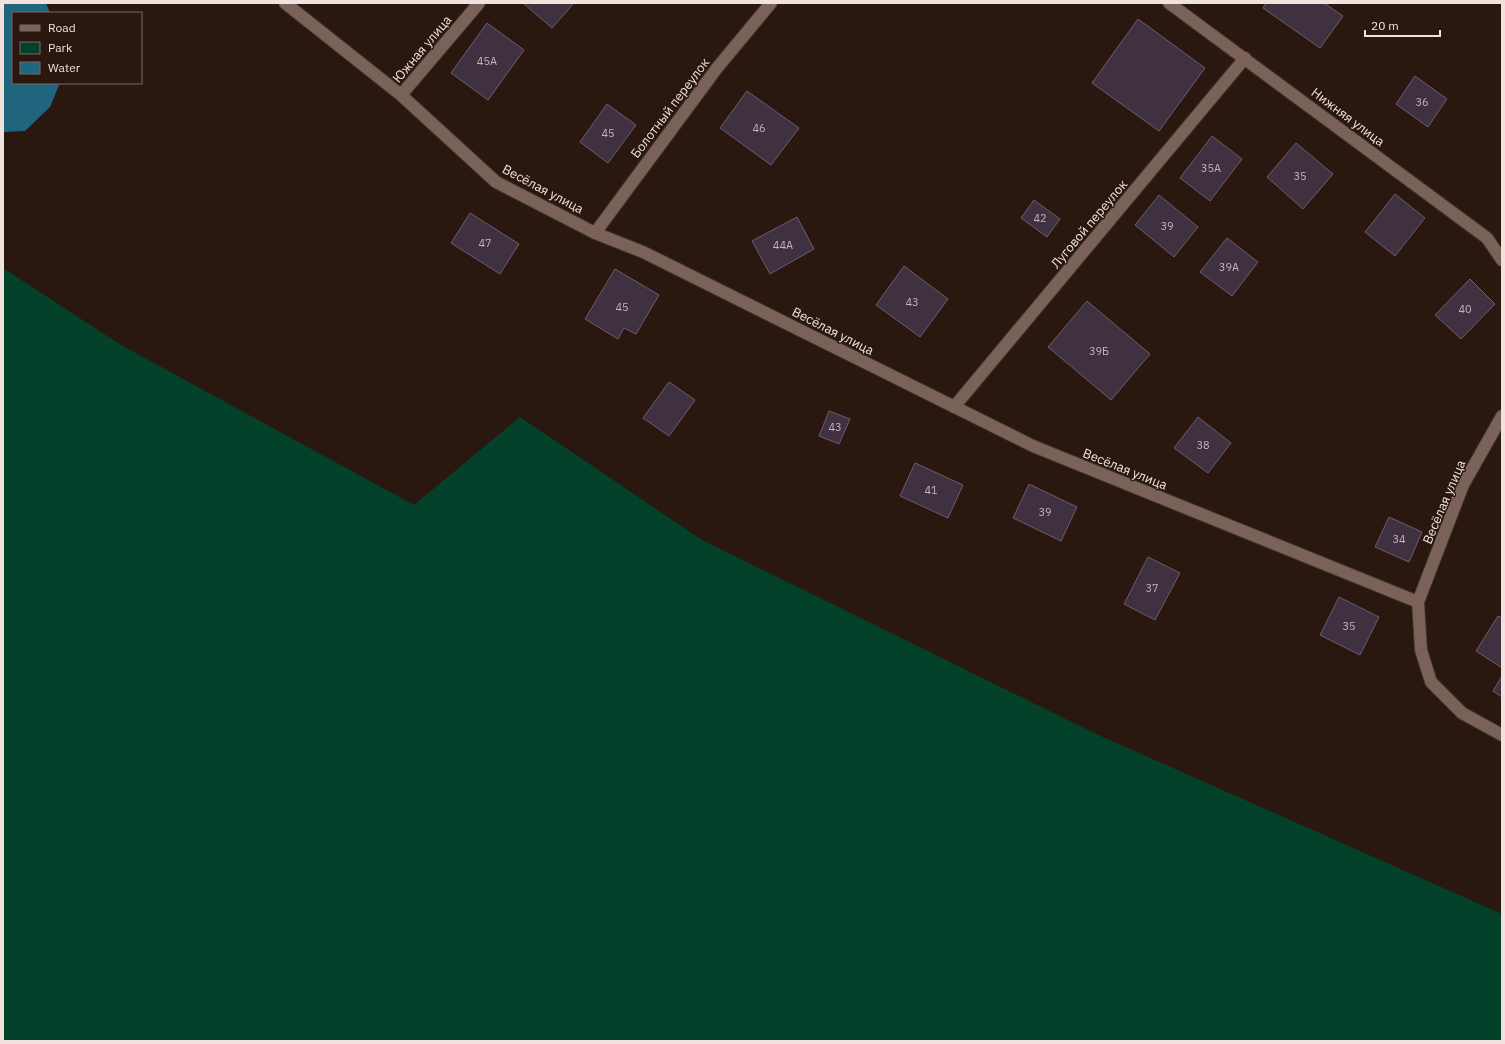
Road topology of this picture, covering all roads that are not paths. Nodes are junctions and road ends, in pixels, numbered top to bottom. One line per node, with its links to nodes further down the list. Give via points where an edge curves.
1 (285, 3): 6 (street, Весёлая улица)
2 (479, 3): 6 (street, Южная улица)
3 (771, 3): 7 (street, Болотный переулок, via 717,68)
4 (1169, 3): 5 (street, Нижняя улица)
5 (1245, 58): 8 (street, Нижняя улица, via 1487,238); 9 (street, Луговой переулок)
6 (401, 95): 7 (street, Весёлая улица, via 496,182)
7 (595, 233): 9 (street, Весёлая улица, via 643,252)
8 (1502, 260)
9 (954, 407): 11 (street, Весёлая улица, via 1033,446)
10 (1502, 416): 11 (street, Весёлая улица, via 1463,485)
11 (1418, 602): 12 (street, Весёлая улица, via 1421,650 1431,682 1462,713)
12 (1502, 735)

